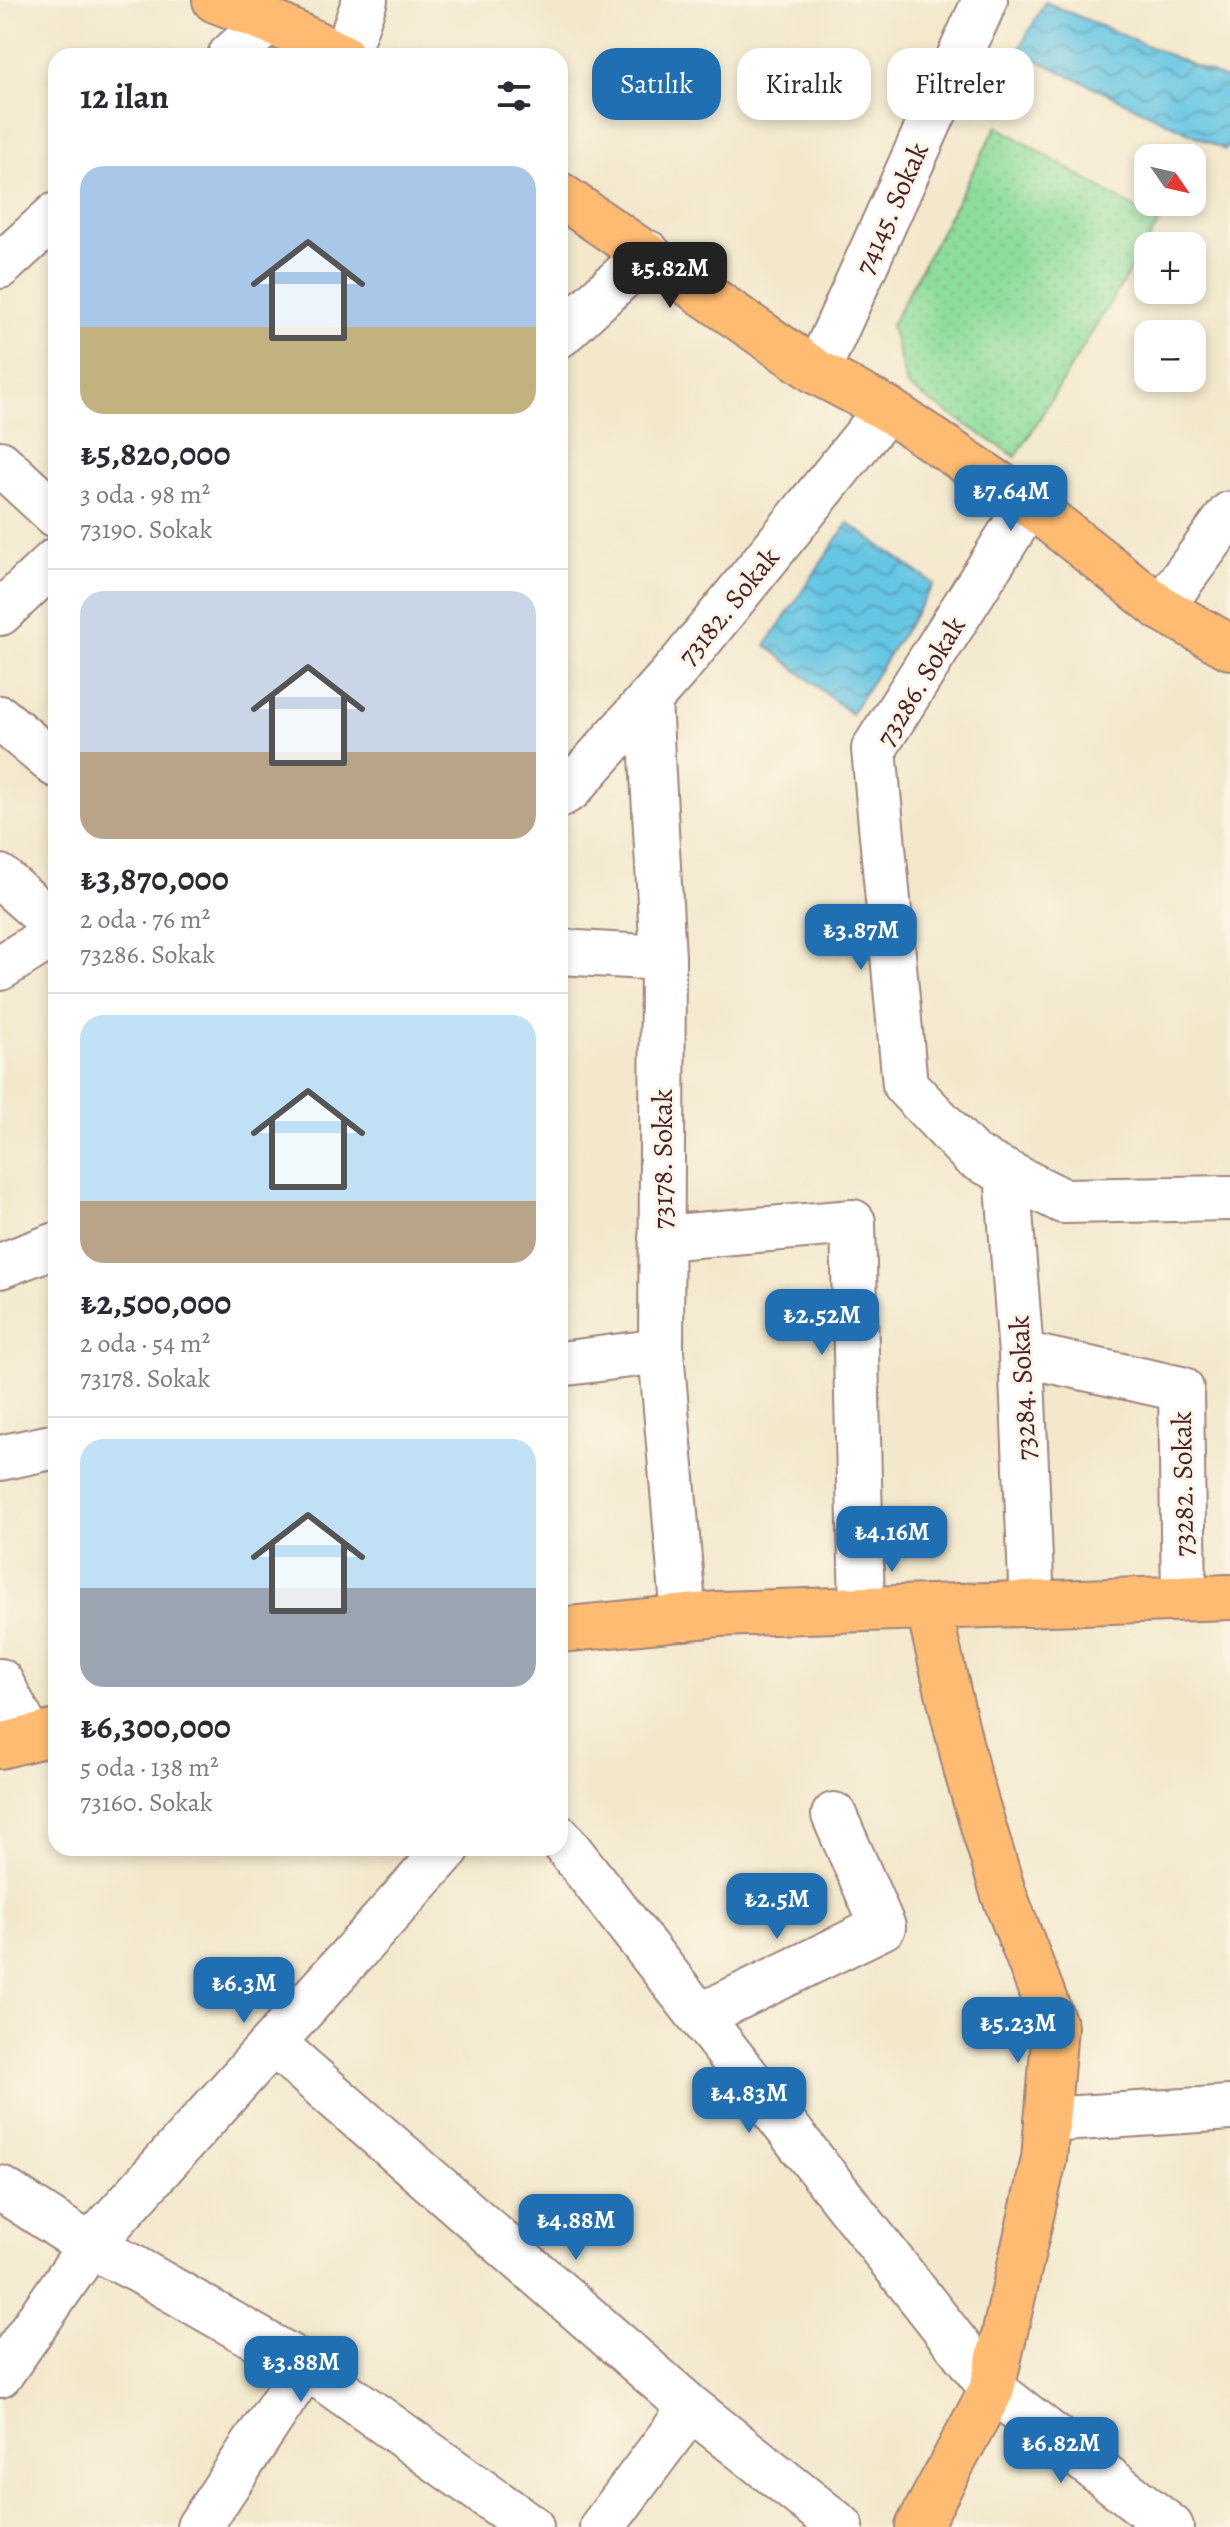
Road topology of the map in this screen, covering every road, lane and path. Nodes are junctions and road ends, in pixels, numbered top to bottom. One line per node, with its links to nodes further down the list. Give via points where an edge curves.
1 (215, 0): 4 (main road)
2 (365, 0): 7 (street)
3 (985, 0): 13 (street, 74145. Sokak)
4 (269, 21): 5 (street); 6 (main road)
5 (239, 48)
6 (326, 48)
7 (346, 48)
8 (568, 200): 10 (main road)
9 (48, 222): 11 (street)
10 (648, 253): 12 (street); 13 (main road)
11 (0, 266)
12 (568, 328)
13 (817, 372): 14 (main road)
14 (887, 409): 16 (main road); 23 (street, 73182. Sokak)
15 (0, 463): 17 (street)
16 (1029, 504): 20 (main road); 33 (street, 73286. Sokak, via 874,749 905,1085 973,1156)
17 (48, 508)
18 (1230, 514): 20 (street)
19 (48, 568): 21 (street)
20 (1161, 608): 22 (main road)
21 (0, 613)
22 (1230, 647)
23 (649, 701): 26 (street, 73182. Sokak); 31 (street, 73178. Sokak)
24 (3, 726): 25 (street)
25 (48, 759)
26 (568, 790)
27 (0, 877): 28 (street)
28 (48, 919)
29 (48, 938): 32 (street)
30 (568, 952): 31 (street)
31 (663, 958): 35 (street, 73178. Sokak)
32 (0, 968)
33 (1007, 1173): 34 (street, 73286. Sokak, via 1063,1201); 39 (street, 73284. Sokak)
34 (1230, 1198)
35 (661, 1238): 38 (street, 73178. Sokak); 47 (street, via 853,1222)
36 (48, 1248): 37 (street)
37 (0, 1266)
38 (661, 1351): 40 (street); 48 (street, 73178. Sokak)
39 (1021, 1354): 44 (street, 73282. Sokak, via 1181,1389); 45 (street, 73284. Sokak)
40 (568, 1363)
41 (48, 1448): 42 (street)
42 (0, 1458)
43 (1230, 1597): 44 (main road)
44 (1184, 1598): 45 (main road)
45 (1032, 1604): 46 (main road)
46 (928, 1607): 47 (main road); 58 (main road, via 967,1772 1003,1892 1055,2027)
47 (862, 1609): 48 (main road)
48 (684, 1618): 49 (main road)
49 (568, 1629)
50 (0, 1681): 51 (street)
51 (29, 1739)
52 (834, 1815): 55 (street, via 883,1927)
53 (568, 1848): 55 (street)
54 (441, 1856): 56 (street)
55 (700, 2016): 63 (street)
56 (273, 2043): 60 (street); 64 (street)
57 (1230, 2108): 58 (street)
58 (1047, 2120): 63 (main road, via 1044,2159)
59 (0, 2188): 60 (street)
60 (90, 2246): 61 (street); 62 (street)
61 (306, 2366): 65 (street); 66 (street)
62 (0, 2375)
63 (992, 2389): 69 (main road); 70 (street)
64 (691, 2408): 67 (street); 68 (street)
65 (199, 2527)
66 (531, 2527)
67 (602, 2527)
68 (841, 2527)
69 (918, 2527)
70 (1171, 2527)

